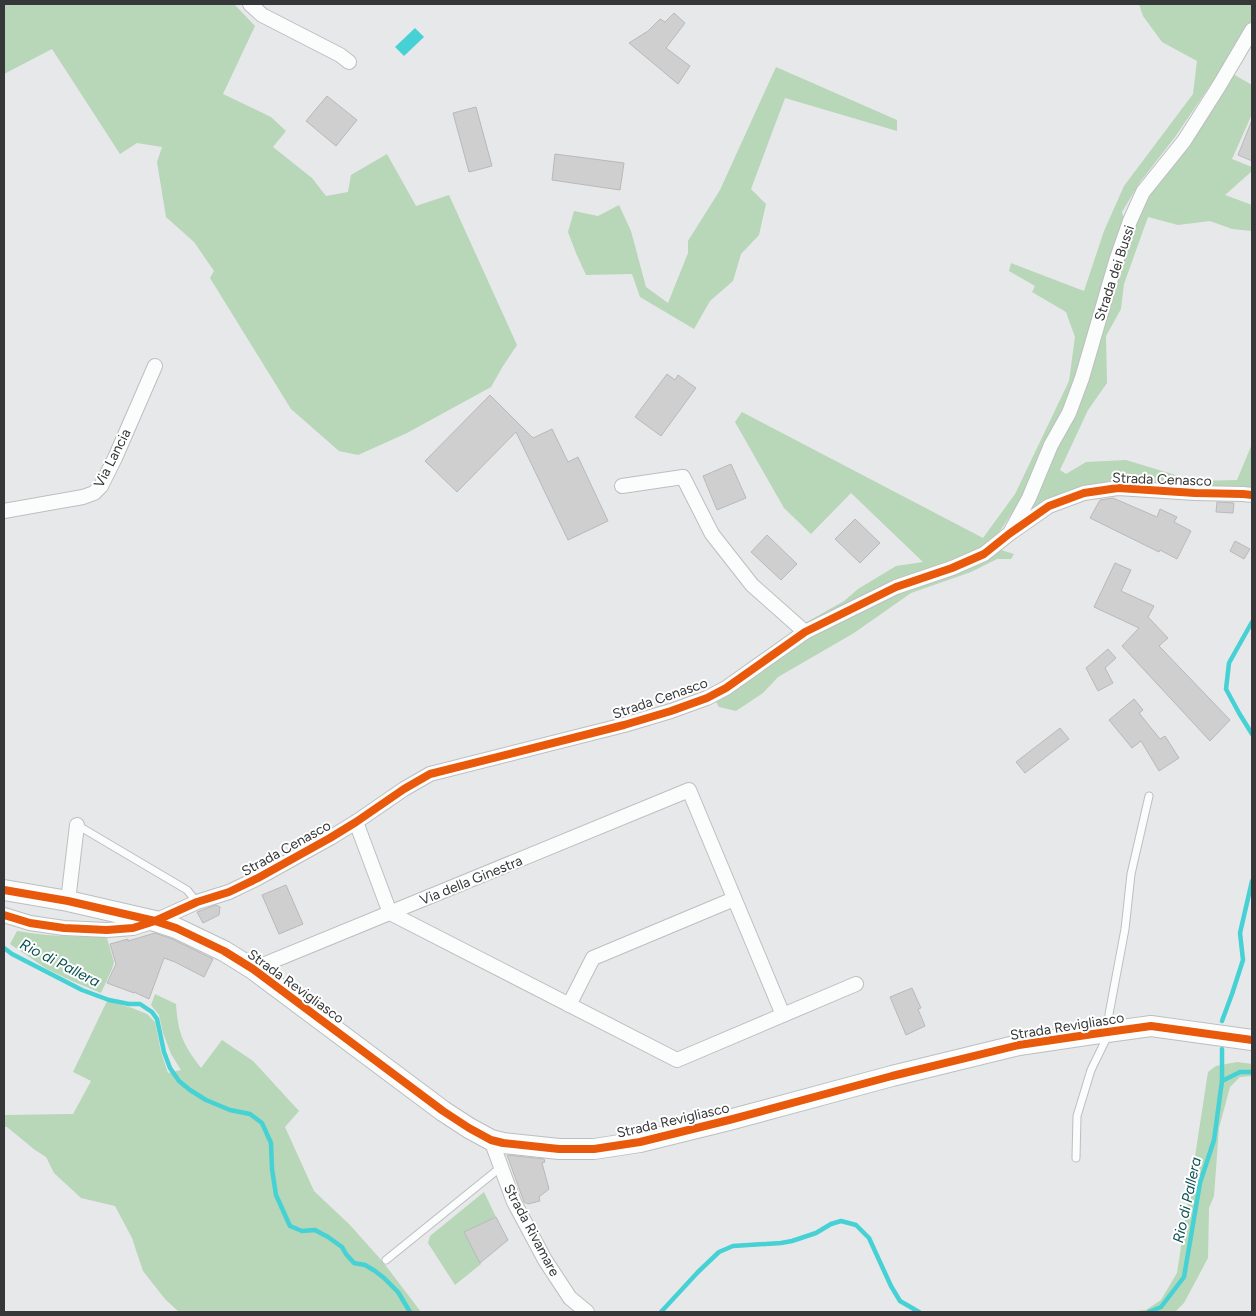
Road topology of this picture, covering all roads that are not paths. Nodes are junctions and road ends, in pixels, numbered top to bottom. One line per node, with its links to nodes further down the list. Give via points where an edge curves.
1 (250, 4): 3 (street, via 262,16)
2 (1252, 30): 8 (street, Strada dei Bussi, via 1184,141 1143,192 1117,258 1069,413)
3 (349, 62)
4 (155, 366): 7 (street, Via Lancia, via 115,458 94,493)
5 (622, 486): 9 (street, via 683,477 712,534 752,585)
6 (1252, 495): 8 (street, Strada Cenasco, via 1118,488 1084,493 1050,506)
7 (4, 510)
8 (1009, 534): 9 (street, Strada Cenasco, via 984,554 896,587)
9 (805, 632): 11 (street, Strada Cenasco, via 707,698 615,727 430,774)
10 (1149, 796): 24 (lane, via 1131,874 1109,1014)
11 (356, 822): 16 (street, Strada Cenasco, via 229,892); 17 (street)
12 (77, 825): 15 (street); 16 (lane, via 187,890)
13 (4, 890): 15 (street, Strada Revigliasco)
14 (734, 898): 17 (street, Via della Ginestra, via 689,790); 22 (street, via 593,958); 23 (street)
15 (68, 901): 19 (street, Strada Revigliasco)
16 (196, 902): 19 (street, Strada Cenasco)
17 (390, 913): 20 (street, Via della Ginestra); 22 (street)
18 (4, 915): 19 (street, via 64,928 107,930 133,928)
19 (155, 921): 20 (street, Strada Revigliasco, via 216,947)
20 (253, 969): 26 (street, Strada Revigliasco, via 443,1111)
21 (856, 984): 23 (street)
22 (569, 1005): 23 (street, via 678,1060)
23 (783, 1014)
24 (1110, 1031): 25 (street, Strada Revigliasco, via 1151,1026); 26 (street, Strada Revigliasco, via 1019,1046 928,1067 640,1142 594,1149 559,1149); 27 (lane, via 1090,1070 1077,1116)
25 (1252, 1040)
26 (491, 1140): 28 (street, Strada Rivamare)
27 (1076, 1158)
28 (501, 1167): 29 (lane); 30 (street, Strada Rivamare, via 514,1202 545,1260 570,1298)
29 (386, 1260)
30 (587, 1312)

